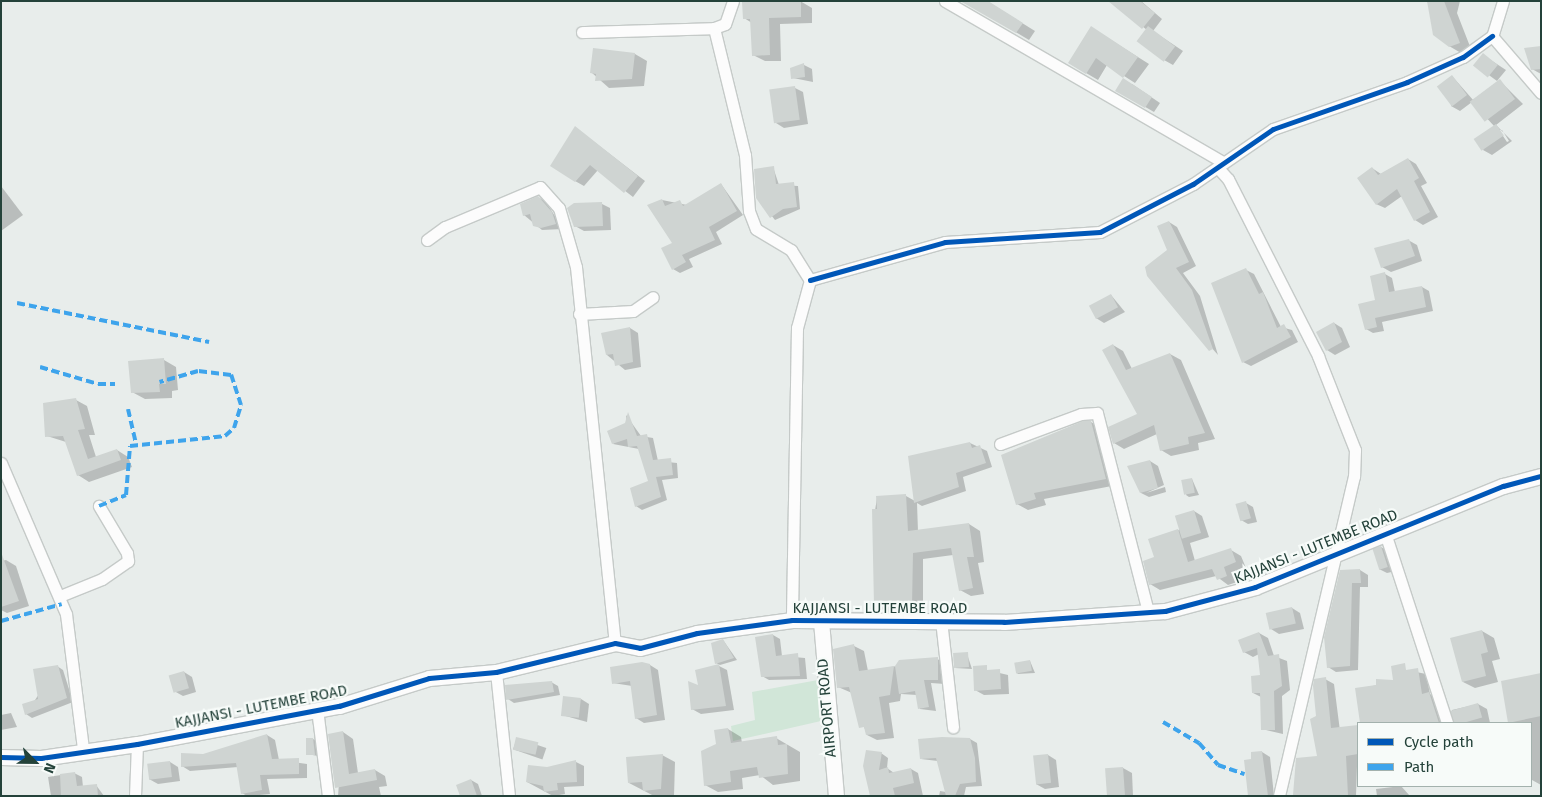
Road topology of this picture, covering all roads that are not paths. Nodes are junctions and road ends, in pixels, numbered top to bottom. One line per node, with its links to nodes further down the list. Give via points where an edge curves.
1 (733, 1): 4 (street, via 725,24)
2 (945, 1): 8 (street)
3 (1503, 1): 6 (street)
4 (714, 28): 5 (street); 10 (street, via 745,155 749,211 756,229 791,250)
5 (582, 32)
6 (1492, 36): 7 (street); 8 (street, via 1462,57 1406,82 1273,129)
7 (1541, 93)
8 (1221, 165): 10 (street, via 1158,205 1100,232 945,242); 18 (street, via 1318,356 1351,434 1356,463)
9 (427, 240): 12 (street, via 445,227 543,187 556,203 566,231 576,267)
10 (810, 280): 21 (street, via 797,328)
11 (653, 297): 12 (street, via 633,311)
12 (580, 314): 24 (street)
13 (1000, 444): 20 (street, via 1081,414 1097,413)
14 (1, 463): 19 (street)
15 (1541, 476): 17 (street, KAJJANSI - LUTEMBE ROAD)
16 (99, 506): 19 (street, via 127,552 128,561 102,578)
17 (1385, 533): 18 (street, KAJJANSI - LUTEMBE ROAD); 27 (street)
18 (1335, 552): 20 (street, KAJJANSI - LUTEMBE ROAD, via 1255,588); 36 (street)
19 (60, 596): 30 (street, via 78,679)
20 (1148, 612): 22 (street, KAJJANSI - LUTEMBE ROAD, via 1004,622)
21 (792, 620): 23 (street, KAJJANSI - LUTEMBE ROAD); 24 (street, KAJJANSI - LUTEMBE ROAD, via 697,633 640,648)
22 (941, 620): 23 (street, KAJJANSI - LUTEMBE ROAD); 28 (street)
23 (821, 621): 35 (street, AIRPORT ROAD)
24 (615, 643): 25 (street, KAJJANSI - LUTEMBE ROAD)
25 (496, 672): 26 (street, KAJJANSI - LUTEMBE ROAD, via 429,678 339,706); 34 (street)
26 (317, 709): 29 (street, KAJJANSI - LUTEMBE ROAD); 33 (street)
27 (1446, 722)
28 (953, 727)
29 (137, 744): 30 (street, KAJJANSI - LUTEMBE ROAD); 32 (street)
30 (83, 749): 31 (street, KAJJANSI - LUTEMBE ROAD, via 41,758)
31 (1, 756)
32 (135, 796)
33 (328, 796)
34 (509, 796)
35 (836, 796)
36 (1279, 796)

